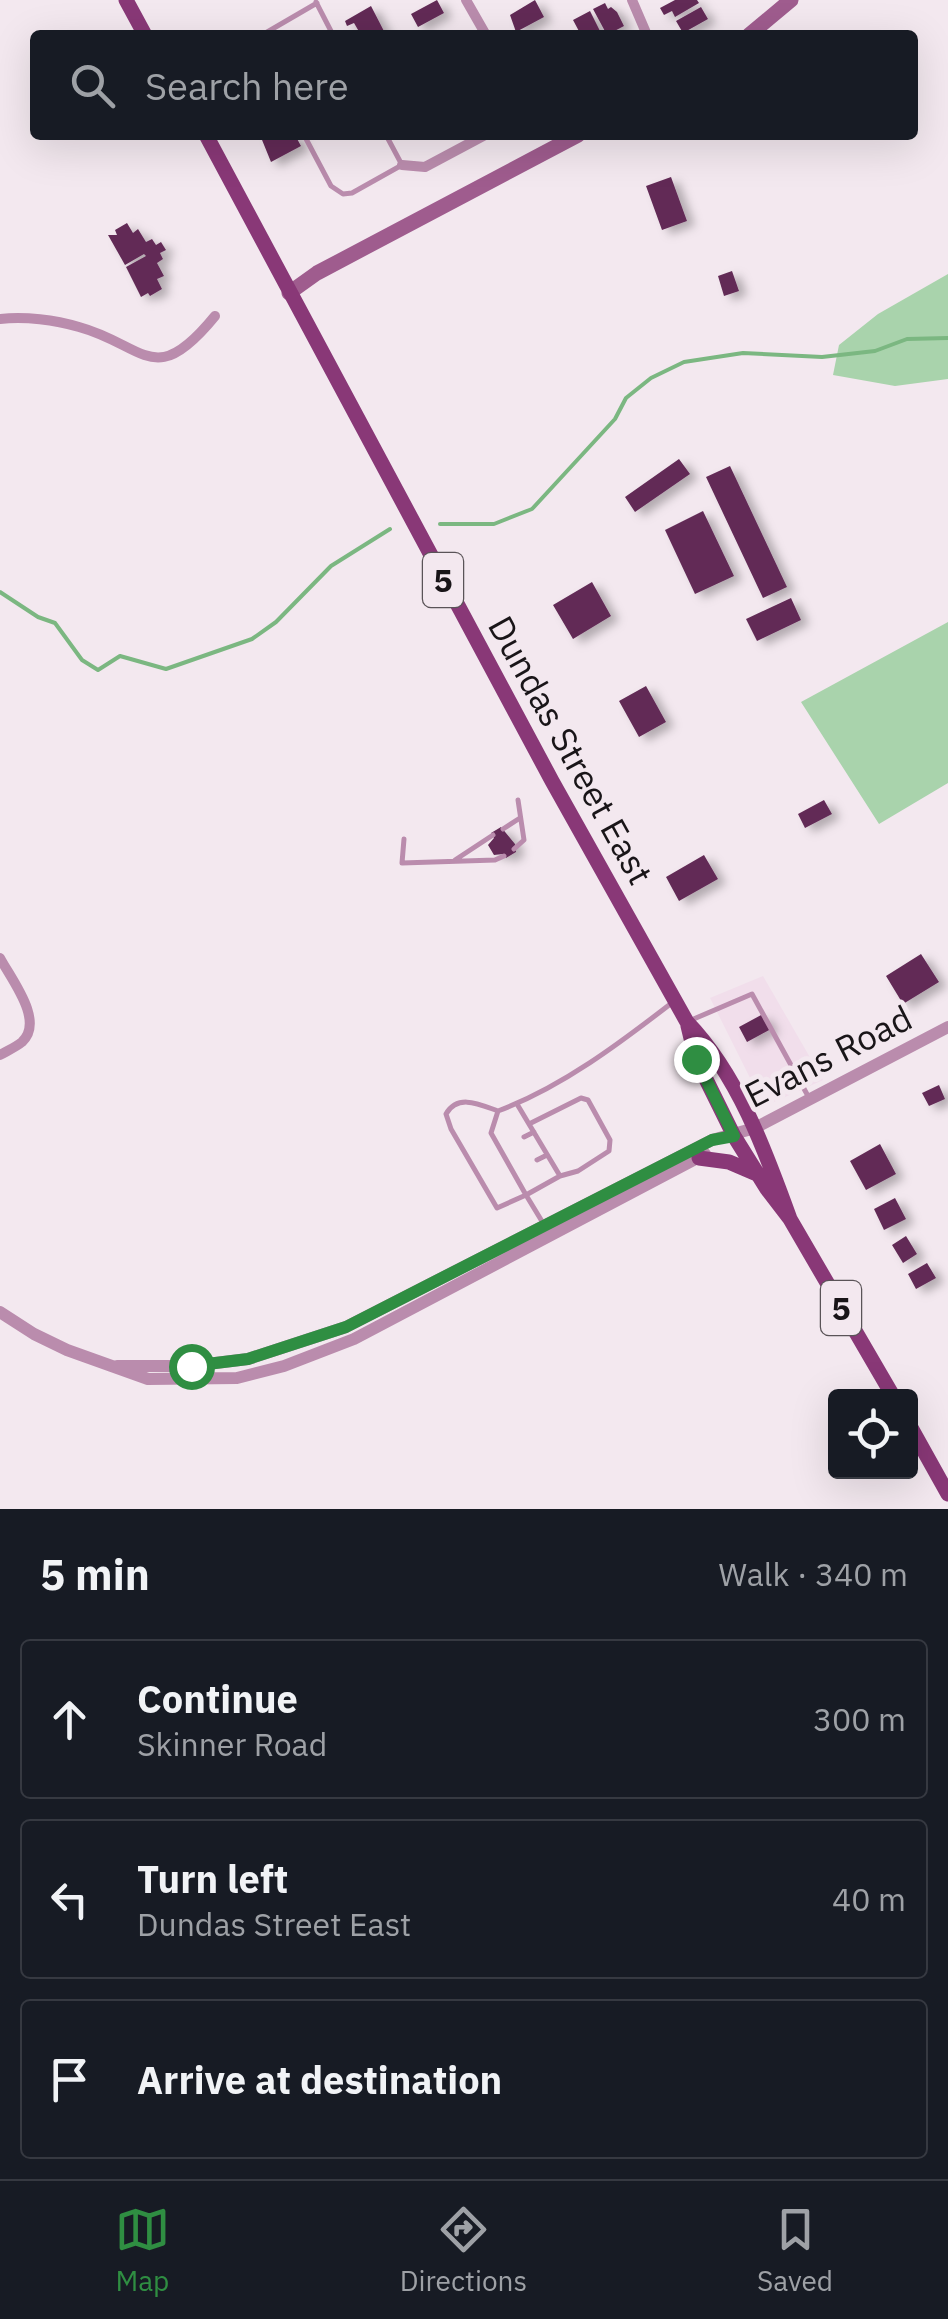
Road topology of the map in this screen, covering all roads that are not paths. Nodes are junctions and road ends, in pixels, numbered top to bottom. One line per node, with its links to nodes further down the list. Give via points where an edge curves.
1 (126, 0): 6 (main road)
2 (466, 0): 9 (street)
3 (632, 0): 10 (street)
4 (791, 0): 11 (main road)
5 (316, 2): 7 (lane); 8 (lane)
6 (142, 30)
7 (270, 30)
8 (331, 30)
9 (483, 30)
10 (644, 30)
11 (756, 30)
12 (209, 140): 18 (main road, Dundas Street East / 5)
13 (307, 140): 17 (lane, via 331,186 343,194)
14 (389, 140): 17 (lane)
15 (476, 140): 17 (street, via 425,167)
16 (569, 140): 18 (main road)
17 (402, 165)
18 (289, 293): 30 (main road, Dundas Street East / 5)
19 (215, 316): 20 (street, via 193,344 164,357 143,357 81,327)
20 (0, 318)
21 (518, 800): 22 (lane)
22 (520, 818): 23 (lane); 26 (lane, via 524,840)
23 (503, 829)
24 (493, 836): 28 (lane)
25 (404, 839): 28 (lane, via 402,862)
26 (514, 850)
27 (504, 856): 28 (lane)
28 (452, 862)
29 (0, 958): 33 (street, via 31,1024 23,1041)
30 (675, 1000): 31 (main road, Dundas Street East / 5); 35 (lane)
31 (688, 1022): 34 (lane, via 752,994); 38 (main road, Dundas Street East, via 711,1046); 41 (main road, Dundas Street East / 5)
32 (948, 1027): 34 (street, Evans Road)
33 (0, 1055)
34 (810, 1098): 38 (street, Evans Road)
35 (518, 1104): 36 (lane); 37 (lane)
36 (498, 1111): 47 (lane, via 491,1132); 47 (lane, via 458,1102 446,1114 496,1208)
37 (529, 1124): 39 (lane); 46 (lane, via 588,1100 610,1140 609,1151)
38 (755, 1128): 41 (street, Evans Road); 48 (main road, Dundas Street East)
39 (534, 1132): 40 (lane); 42 (lane)
40 (524, 1136)
41 (728, 1138): 43 (street); 45 (main road, Dundas Street East / 5); 49 (street, Evans Road)
42 (547, 1155): 44 (lane); 46 (lane)
43 (699, 1158): 45 (main road); 51 (street, via 354,1339 284,1366 194,1380 148,1379)
44 (538, 1160)
45 (758, 1174): 48 (main road, Dundas Street East / 5)
46 (560, 1176): 47 (lane)
47 (526, 1195): 49 (lane)
48 (790, 1219): 52 (main road, Dundas Street East / 5)
49 (543, 1224): 51 (street, Evans Road, via 346,1327 278,1351 191,1366)
50 (0, 1312): 51 (street, via 67,1350)
51 (116, 1366)
52 (889, 1389)
53 (918, 1440): 54 (main road)
54 (948, 1494)

